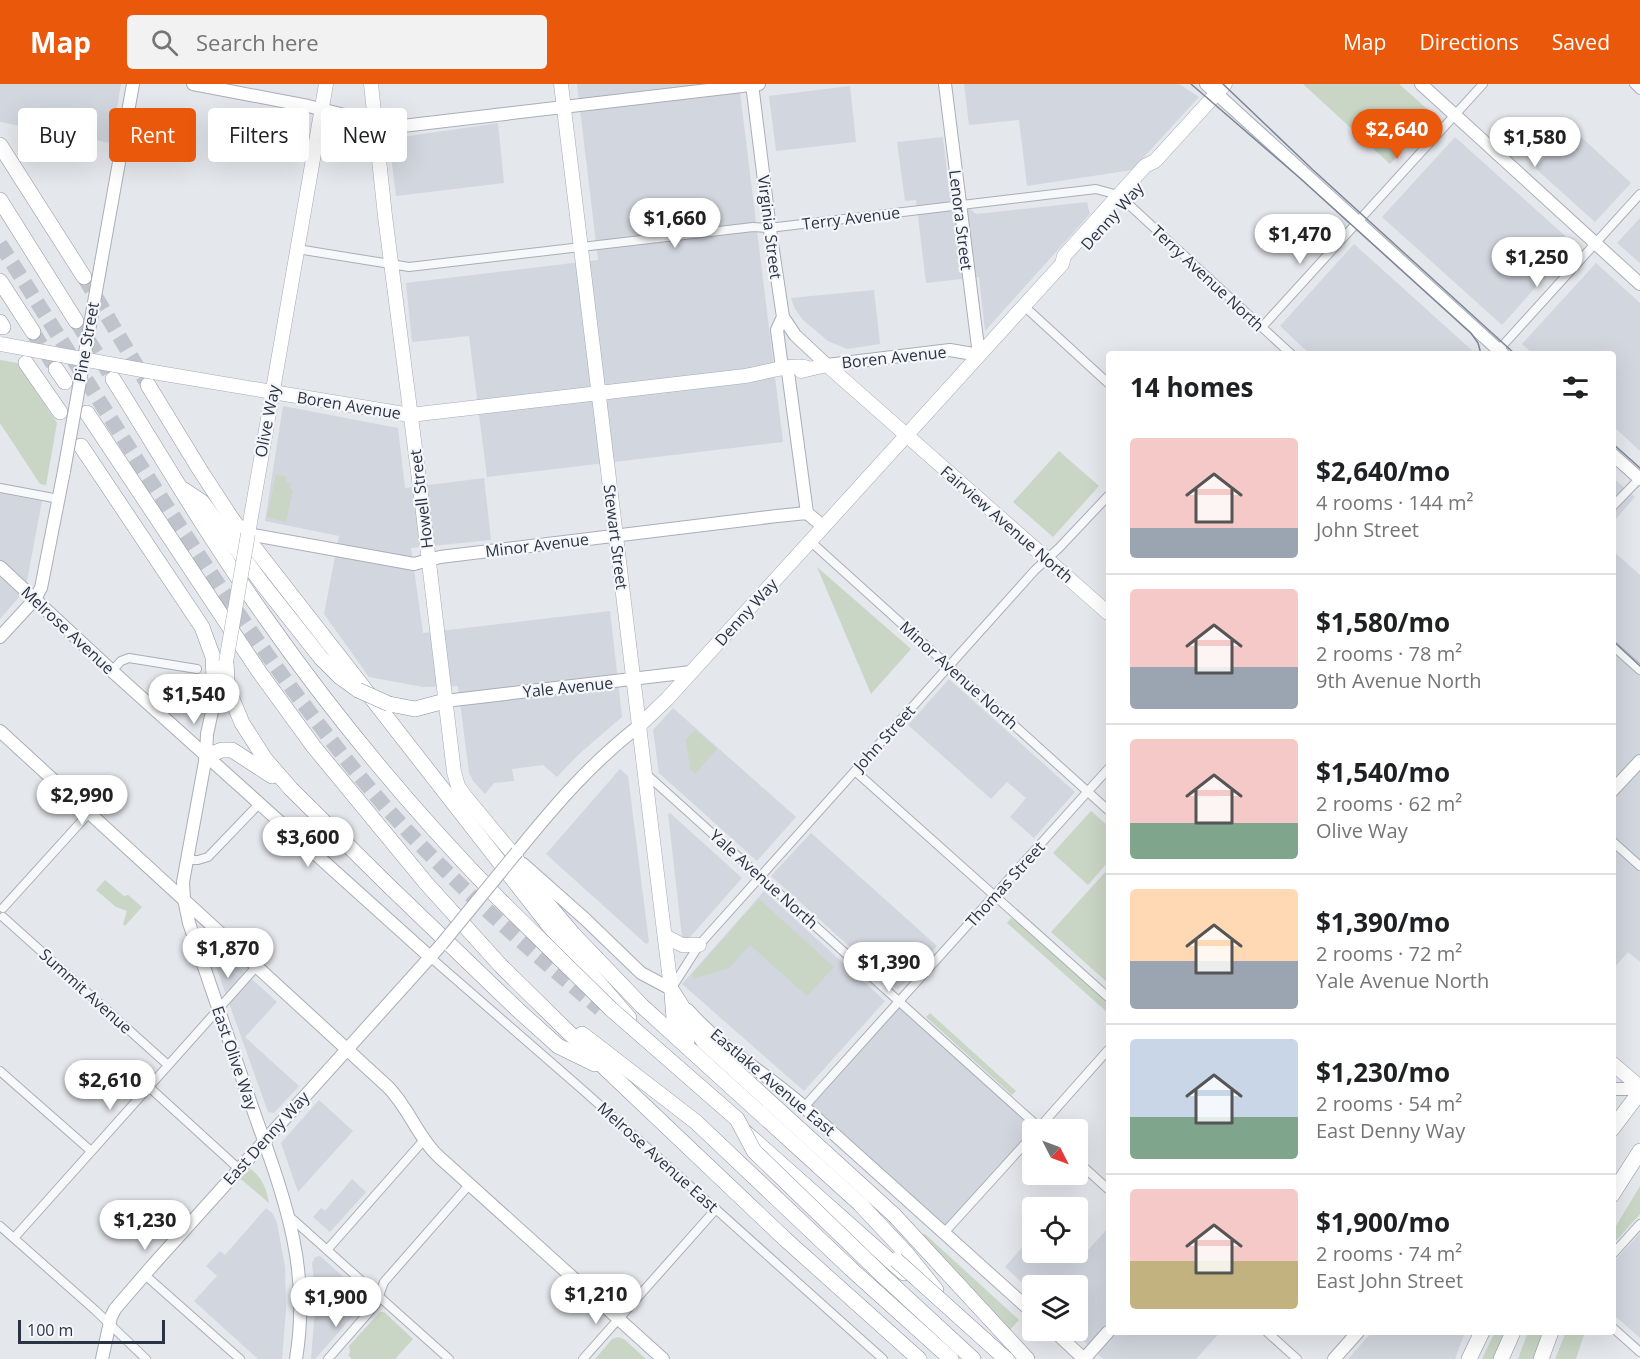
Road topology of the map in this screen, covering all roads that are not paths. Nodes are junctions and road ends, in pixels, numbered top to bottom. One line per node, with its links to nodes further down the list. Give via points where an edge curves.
1 (133, 84): 44 (street, Pine Street, bridge)
2 (193, 84): 16 (street)
3 (326, 84): 14 (main road, Olive Way)
4 (371, 84): 15 (main road, Howell Street)
5 (561, 84): 13 (main road, Stewart Street)
6 (755, 84): 13 (street); 26 (street, Virginia Street)
7 (945, 84): 24 (street, Lenora Street)
8 (1421, 84): 17 (street)
9 (1484, 84): 17 (street)
10 (1634, 84): 12 (street)
11 (1216, 87): 22 (main road, Denny Way, via 1155,161 1151,172); 25 (street)
12 (1640, 90)
13 (564, 107): 18 (street); 28 (main road, Stewart Street)
14 (321, 108)
15 (374, 108)
16 (321, 109): 29 (main road, Olive Way)
17 (1455, 115): 25 (street); 27 (street)
18 (407, 125)
19 (0, 145): 31 (highway)
20 (379, 162): 30 (main road, Howell Street)
21 (1640, 194): 27 (street)
22 (1122, 198): 24 (street, Terry Avenue, via 1096,189); 34 (main road, Denny Way, via 1070,261 1062,264); 37 (street, Terry Avenue North)
23 (0, 200): 36 (highway)
24 (959, 205): 26 (street, Terry Avenue); 43 (street, Lenora Street)
25 (1358, 222): 37 (street); 41 (street)
26 (770, 228): 28 (street, Terry Avenue); 35 (street, Virginia Street)
27 (1595, 243): 33 (street); 42 (street)
28 (579, 247): 30 (street, Terry Avenue, via 409,267); 52 (main road, Stewart Street)
29 (297, 249): 30 (street, Terry Avenue); 51 (main road, Olive Way)
30 (391, 265): 55 (main road, Howell Street)
31 (84, 277)
32 (0, 281): 38 (highway)
33 (1640, 284)
34 (1024, 306): 43 (main road, Denny Way); 49 (street)
35 (783, 317): 46 (street, via 795,335); 47 (street, Virginia Street, via 777,330)
36 (76, 321)
37 (1262, 327): 40 (street, Terry Avenue North)
38 (33, 332)
39 (0, 344): 44 (main road, Boren Avenue, bridge)
40 (1288, 351)
41 (1497, 351)
42 (1501, 351)
43 (979, 355): 46 (street, Boren Avenue, via 950,350); 56 (main road, Denny Way)
44 (82, 359): 51 (main road, Boren Avenue, bridge); 63 (street, Pine Street, bridge)
45 (26, 363): 53 (highway)
46 (827, 365): 47 (main road, Boren Avenue); 56 (main road, Fairview Avenue North)
47 (781, 371): 52 (main road, Boren Avenue); 65 (street, Virginia Street)
48 (113, 379): 60 (highway)
49 (1106, 381)
50 (148, 385): 124 (highway, via 232,519 547,923)
51 (272, 393): 55 (main road, Boren Avenue); 67 (main road, Olive Way)
52 (598, 394): 55 (main road, Boren Avenue); 68 (main road, Stewart Street)
53 (60, 412)
54 (87, 413): 113 (highway, via 260,673 314,747 426,883)
55 (410, 415): 71 (main road, Howell Street)
56 (906, 435): 66 (main road, Denny Way); 70 (main road, Fairview Avenue North)
57 (81, 446): 84 (highway, via 202,627 213,657)
58 (1616, 457): 59 (street)
59 (1640, 478): 64 (street)
60 (179, 486): 85 (highway, bridge, via 202,501 255,574 340,676 358,690 389,704 415,709); 129 (highway, bridge, via 291,654 366,750 453,851 566,967)
61 (0, 488): 63 (street)
62 (1106, 498): 70 (street, John Street)
63 (59, 499): 73 (street, Pine Street, via 44,580)
64 (1616, 503)
65 (807, 513): 66 (street); 68 (street, Minor Avenue)
66 (824, 527): 69 (main road, Denny Way)
67 (248, 534): 71 (street, Minor Avenue, via 414,564); 77 (main road, Olive Way, bridge)
68 (616, 535): 71 (street, Minor Avenue); 83 (main road, Stewart Street)
69 (810, 541): 78 (street, Minor Avenue North); 82 (main road, Denny Way)
70 (1047, 559): 74 (main road, Fairview Avenue North); 78 (street, John Street)
71 (428, 560): 85 (main road, Howell Street)
72 (0, 567): 73 (street, Melrose Avenue)
73 (35, 599): 75 (street); 81 (street, Melrose Avenue)
74 (1106, 611)
75 (0, 637)
76 (1616, 649): 80 (street)
77 (226, 662): 84 (street, Olive Way); 94 (highway, via 227,681 242,723)
78 (948, 666): 90 (street, John Street); 95 (street, Minor Avenue North)
79 (197, 669): 81 (street, via 129,658)
80 (1640, 670)
81 (112, 671): 88 (street, Melrose Avenue)
82 (691, 672): 83 (street, Yale Avenue); 86 (main road, Denny Way)
83 (634, 680): 85 (street, Yale Avenue); 86 (main road, Stewart Street)
84 (215, 697): 88 (street, Olive Way)
85 (445, 701): 100 (main road, Howell Street, via 458,786)
86 (640, 725): 92 (main road, Stewart Street); 109 (street, Denny Way, bridge, via 582,775)
87 (0, 731): 98 (street)
88 (206, 756): 94 (highway, via 232,750); 96 (street, Melrose Avenue); 101 (street, East Olive Way)
89 (1640, 761): 93 (street)
90 (855, 771): 103 (street, John Street); 104 (street)
91 (1106, 771): 95 (street, Thomas Street)
92 (645, 773): 103 (street, Yale Avenue North); 107 (main road, Stewart Street)
93 (1616, 787)
94 (291, 789): 123 (highway, via 534,1025 558,1046)
95 (1088, 792): 97 (street, Minor Avenue North); 104 (street, Thomas Street)
96 (259, 804): 101 (street, via 208,857); 109 (street, Melrose Avenue)
97 (1106, 808)
98 (89, 813): 105 (street); 106 (street)
99 (1616, 845): 102 (street)
100 (513, 854): 111 (street, Eastlake Avenue East, via 641,972); 119 (highway, via 536,890 573,934)
101 (187, 860): 105 (street, East Olive Way)
102 (1640, 866)
103 (760, 876): 108 (street, John Street); 114 (street, Yale Avenue North)
104 (994, 896): 112 (street); 114 (street, Thomas Street)
105 (184, 899): 110 (street); 115 (street, East Olive Way)
106 (1, 913): 120 (street, Summit Avenue)
107 (665, 936): 108 (main road, via 682,945); 111 (main road, Stewart Street)
108 (699, 945): 111 (street, John Street)
109 (430, 957): 117 (street, East Denny Way); 143 (street, Melrose Avenue East)
110 (256, 967): 115 (street); 117 (street)
111 (671, 989): 119 (highway, via 674,1018); 128 (street, Eastlake Avenue East, via 720,1039); 181 (highway, via 712,1050 872,1194)
112 (1106, 995)
113 (534, 999): 123 (highway); 177 (highway, via 689,1116)
114 (899, 1001): 128 (street, Thomas Street); 130 (street, Yale Avenue North)
115 (218, 1008): 120 (street); 133 (street, East Olive Way)
116 (600, 1008): 124 (highway)
117 (346, 1050): 133 (street, East Denny Way); 134 (street, via 392,1091)
118 (1106, 1052): 131 (street)
119 (698, 1059): 157 (highway, via 860,1204)
120 (168, 1065): 125 (street)
121 (1616, 1067): 127 (main road)
122 (0, 1071): 136 (street)
123 (608, 1071): 176 (highway, via 785,1239)
124 (677, 1072): 157 (highway)
125 (149, 1087): 136 (street); 138 (street)
126 (1616, 1089): 127 (street)
127 (1640, 1090): 132 (highway)
128 (804, 1107): 147 (street, Eastlake Avenue East)
129 (737, 1119): 178 (highway, bridge, via 754,1151); 180 (highway, bridge)
130 (1029, 1119)
131 (1049, 1119)
132 (1616, 1123)
133 (264, 1141): 138 (street, East Denny Way); 144 (street, East Olive Way)
134 (423, 1141): 140 (street); 149 (street)
135 (1022, 1147): 147 (street)
136 (91, 1151): 148 (street)
137 (1640, 1151): 142 (highway)
138 (239, 1169): 151 (street, East Denny Way)
139 (1088, 1171): 141 (street)
140 (469, 1185): 152 (street, via 384,1282); 154 (street)
141 (1106, 1188)
142 (1616, 1189)
143 (716, 1209): 154 (street); 175 (street, Melrose Avenue East)
144 (289, 1216): 149 (street); 170 (street, East Olive Way, via 300,1286)
145 (1640, 1224): 150 (street)
146 (0, 1226): 148 (street)
147 (944, 1233): 153 (street, Eastlake Avenue East)
148 (14, 1238): 155 (street)
149 (327, 1250): 152 (street)
150 (1616, 1251)
151 (146, 1275): 155 (street, East Denny Way, via 115,1309); 169 (street)
152 (378, 1296): 171 (street, via 376,1304); 172 (street)
153 (1022, 1303)
154 (619, 1319): 173 (street); 174 (street)
155 (109, 1326): 167 (street, East Denny Way); 168 (street)
156 (1616, 1331): 165 (street)
157 (972, 1333): 179 (highway)
158 (1106, 1334): 182 (street)
159 (1270, 1335): 183 (street)
160 (1355, 1335): 184 (street)
161 (1481, 1335): 185 (highway)
162 (1513, 1335): 186 (highway)
163 (1550, 1335): 166 (highway)
164 (1065, 1341): 182 (street)
165 (1640, 1352)
166 (1541, 1358)
167 (102, 1359)
168 (146, 1359)
169 (240, 1359)
170 (296, 1359)
171 (328, 1359)
172 (449, 1359)
173 (583, 1359)
174 (663, 1359)
175 (883, 1359)
176 (919, 1359)
177 (951, 1359)
178 (973, 1359)
179 (1001, 1359)
180 (1006, 1359)
181 (1027, 1359)
182 (1084, 1359)
183 (1297, 1359)
184 (1334, 1359)
185 (1469, 1359)
186 (1501, 1359)

